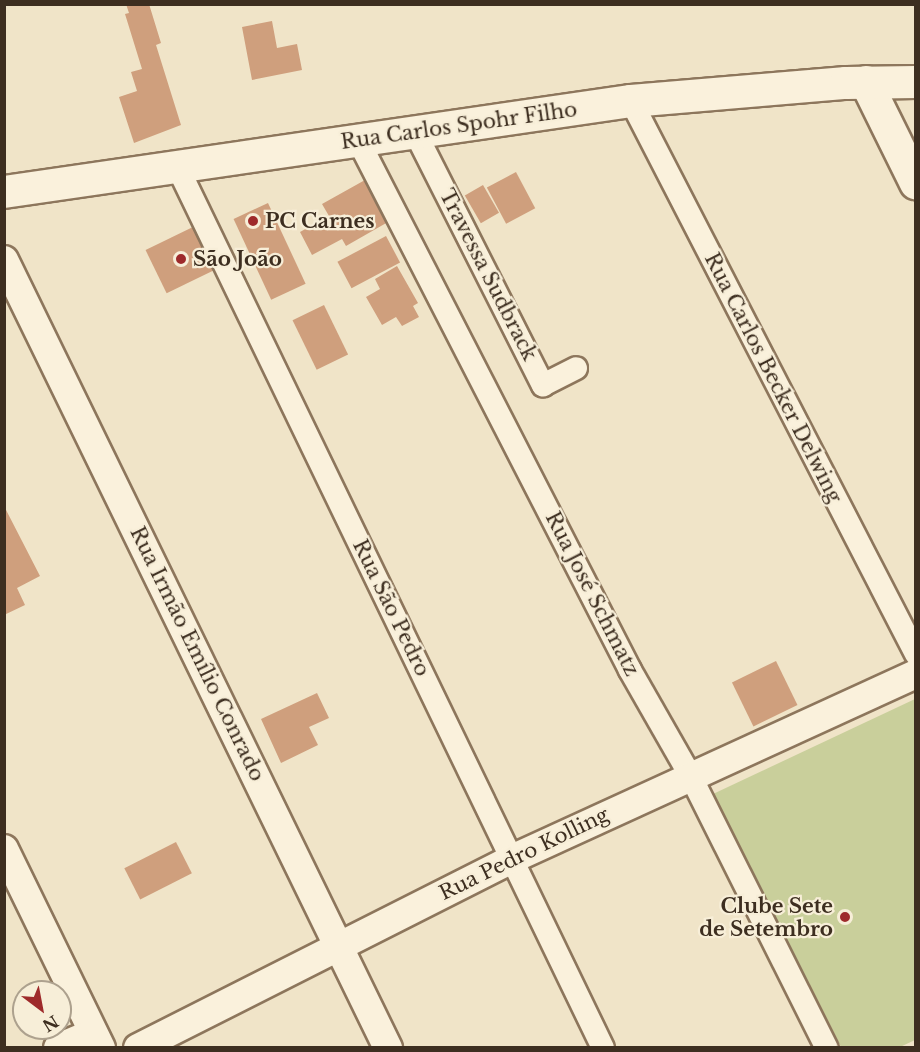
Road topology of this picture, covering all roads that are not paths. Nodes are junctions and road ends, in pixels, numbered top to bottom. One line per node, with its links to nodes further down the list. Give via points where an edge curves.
1 (866, 82): 2 (main road, Rua Carlos Spohr Filho); 3 (main road, Rua Carlos Spohr Filho); 7 (main road)
2 (915, 82)
3 (631, 101): 4 (main road, Rua Carlos Spohr Filho); 11 (street, Rua Carlos Becker Delwing)
4 (415, 132): 5 (main road, Rua Carlos Spohr Filho); 10 (street, Travessa Sudbrack, via 543,385)
5 (358, 140): 6 (main road, Rua Carlos Spohr Filho); 13 (street, Rua José Schmatz, via 625,660)
6 (178, 168): 8 (main road, Rua Carlos Spohr Filho); 15 (street, Rua São Pedro)
7 (915, 183)
8 (4, 192)
9 (4, 260): 16 (street, Rua Irmão Emílio Conrado)
10 (576, 368)
11 (915, 654)
12 (915, 674): 13 (street, Rua Pedro Kolling)
13 (690, 775): 15 (street, Rua Pedro Kolling); 22 (street, Rua José Schmatz)
14 (4, 849): 17 (street)
15 (512, 859): 16 (street, Rua Pedro Kolling); 21 (street, Rua São Pedro)
16 (340, 946): 19 (street, Rua Pedro Kolling); 20 (street, Rua Irmão Emílio Conrado)
17 (97, 1040): 18 (street)
18 (58, 1047)
19 (138, 1047)
20 (388, 1047)
21 (603, 1047)
22 (827, 1047)

